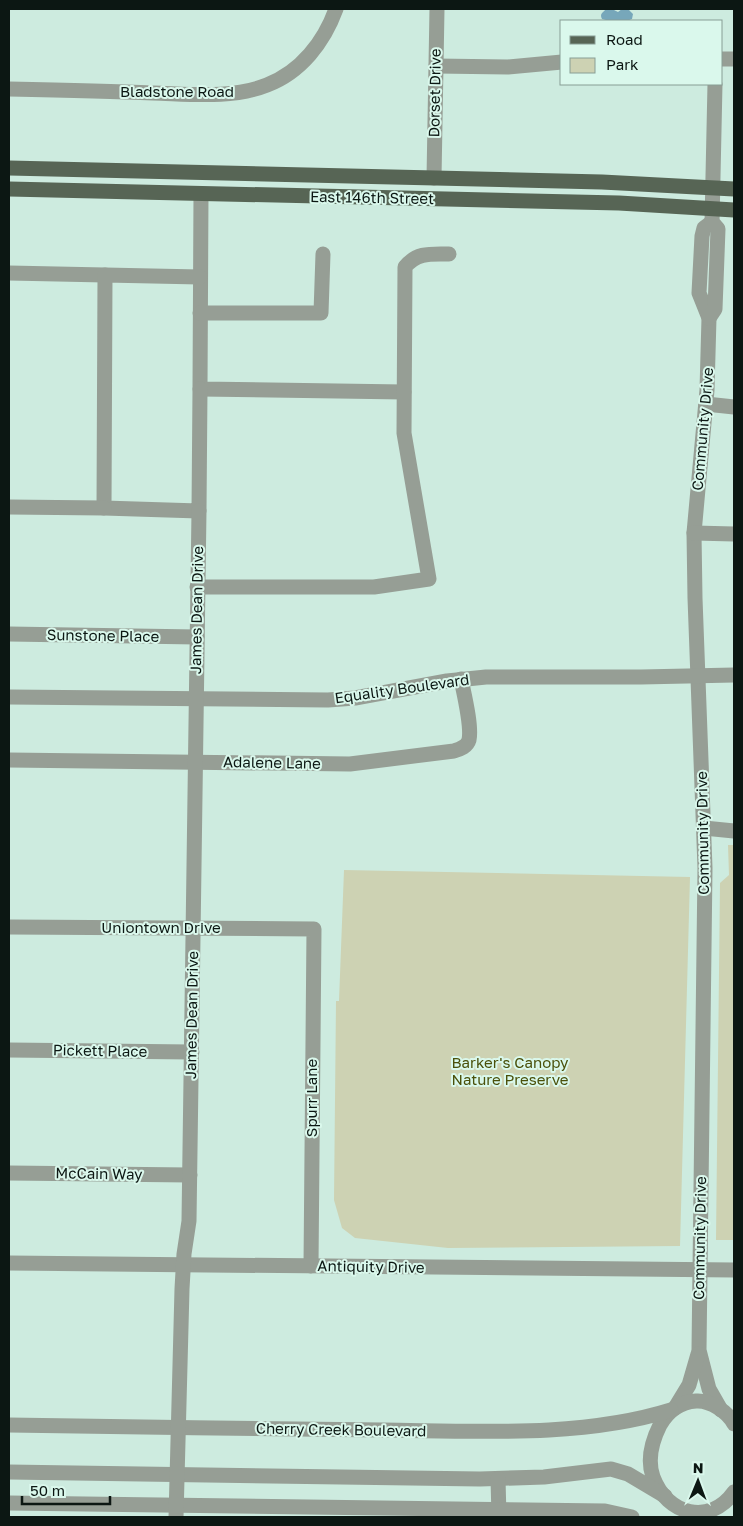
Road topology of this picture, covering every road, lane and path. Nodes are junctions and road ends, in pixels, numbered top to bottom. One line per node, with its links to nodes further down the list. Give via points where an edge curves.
1 (336, 9): 6 (street, Bladstone Road, via 320,41 300,65 276,81 244,92 200,94)
2 (437, 9): 4 (street, Dorset Drive)
3 (560, 62): 4 (street, via 508,67)
4 (436, 66): 8 (street, Dorset Drive)
5 (716, 85): 9 (street)
6 (9, 89)
7 (9, 168): 8 (main road, East 146th Street)
8 (434, 178): 9 (main road, East 146th Street)
9 (713, 187): 11 (main road, East 146th Street); 14 (street)
10 (9, 189): 12 (main road, East 146th Street)
11 (734, 189)
12 (201, 194): 14 (main road, East 146th Street, via 619,203); 19 (street, James Dean Drive)
13 (734, 210): 14 (main road, East 146th Street)
14 (712, 215): 23 (street, Community Drive, via 702,236 699,293 709,318)
15 (323, 254): 20 (street, via 321,313)
16 (449, 254): 22 (street, via 421,254 405,267)
17 (9, 273): 18 (street)
18 (105, 274): 19 (street); 26 (street)
19 (200, 277): 20 (street, James Dean Drive)
20 (200, 313): 21 (street, James Dean Drive)
21 (200, 389): 22 (street); 27 (street, James Dean Drive)
22 (404, 392): 30 (street, via 404,433 429,578 374,587)
23 (706, 404): 24 (street); 28 (street, Community Drive)
24 (734, 407)
25 (9, 507): 26 (street)
26 (104, 508): 27 (street)
27 (199, 511): 30 (street, James Dean Drive)
28 (694, 533): 29 (street); 34 (street, Community Drive)
29 (734, 534)
30 (198, 587): 32 (street, James Dean Drive)
31 (9, 634): 32 (street, Sunstone Place)
32 (197, 637): 37 (street, James Dean Drive)
33 (734, 674): 34 (street, Equality Boulevard)
34 (698, 676): 35 (street, Equality Boulevard, via 486,677); 40 (street, Community Drive)
35 (461, 680): 37 (street, Equality Boulevard, via 328,700); 39 (street, Adalene Lane, via 469,728 469,741 463,748 350,764)
36 (9, 697): 37 (street, Equality Boulevard)
37 (196, 699): 39 (street, James Dean Drive)
38 (9, 760): 39 (street, Adalene Lane)
39 (195, 762): 43 (street, James Dean Drive)
40 (704, 828): 41 (street); 52 (street, Community Drive)
41 (734, 831)
42 (9, 927): 43 (street, Uniontown Drive)
43 (193, 929): 44 (street, Uniontown Drive); 46 (street, James Dean Drive)
44 (314, 929): 51 (street, Spurr Lane)
45 (9, 1050): 46 (street, Pickett Place)
46 (192, 1052): 48 (street, James Dean Drive)
47 (9, 1173): 48 (street, McCain Way)
48 (190, 1175): 50 (street, James Dean Drive, via 189,1221)
49 (9, 1263): 50 (street, Antiquity Drive)
50 (183, 1265): 51 (street, Antiquity Drive); 58 (street, James Dean Drive)
51 (311, 1266): 52 (street, Antiquity Drive)
52 (700, 1270): 53 (street, Antiquity Drive); 54 (street, Community Drive)
53 (734, 1270)
54 (699, 1350): 55 (street, Community Drive, via 689,1385); 56 (street, Community Drive, via 709,1389)
55 (673, 1409): 56 (street, Community Drive, via 702,1401); 58 (street, Cherry Creek Boulevard, via 605,1424 529,1430); 63 (street, Community Drive, via 655,1435 651,1453 653,1476)
56 (731, 1419)
57 (9, 1425): 58 (street, Cherry Creek Boulevard)
58 (177, 1428): 60 (street, James Dean Drive)
59 (9, 1472): 60 (street)
60 (177, 1475): 61 (street); 66 (street, James Dean Drive)
61 (498, 1479): 63 (street, via 611,1469 625,1472); 67 (street)
62 (734, 1492): 65 (street, Community Drive)
63 (665, 1496): 68 (street, Community Drive)
64 (9, 1503): 66 (street)
65 (723, 1508): 68 (street, Community Drive, via 705,1514)
66 (177, 1511): 67 (street)
67 (499, 1513): 69 (street, via 605,1511)
68 (679, 1513)
69 (632, 1517)

